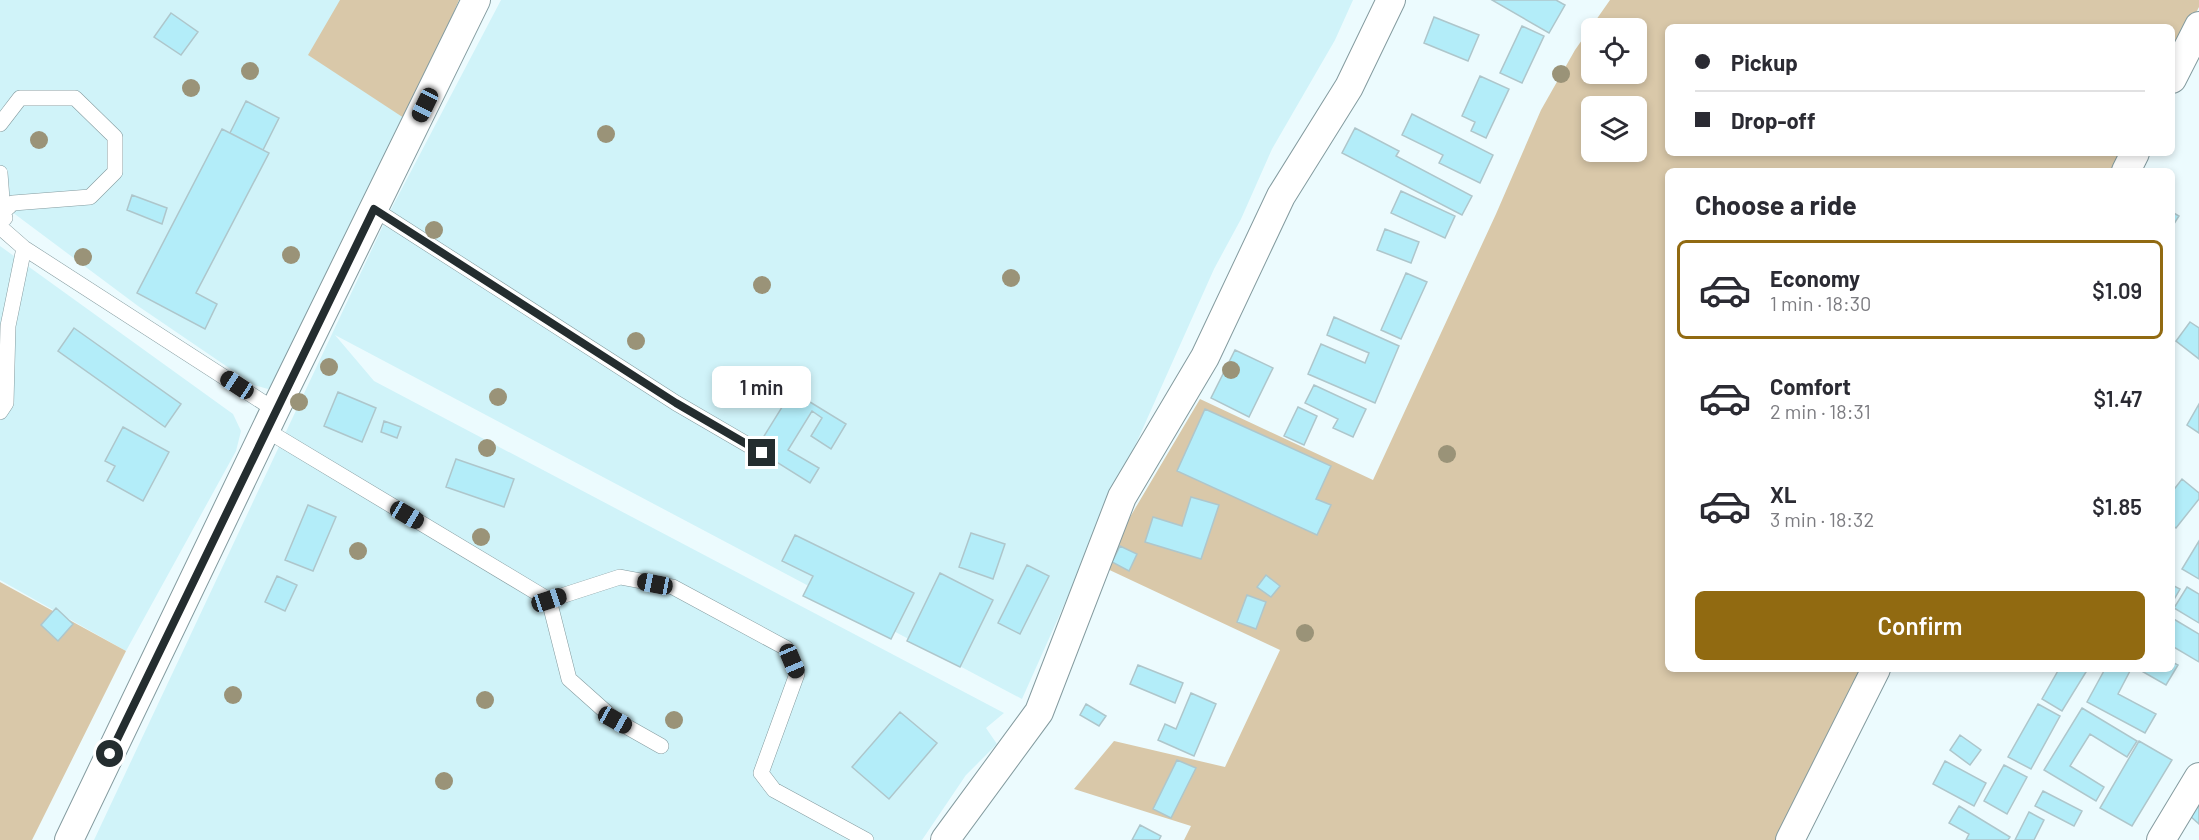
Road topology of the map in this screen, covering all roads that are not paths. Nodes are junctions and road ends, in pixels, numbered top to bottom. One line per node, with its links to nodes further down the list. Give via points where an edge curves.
1 (477, 0): 7 (street)
2 (1390, 0): 20 (street, via 1349,87 1281,196 1205,357 1122,497 1039,711)
3 (2199, 26): 4 (street)
4 (2175, 73)
5 (0, 124): 8 (lane, via 20,98 75,98 115,137 115,172 90,197 13,203)
6 (0, 173): 8 (lane)
7 (374, 209): 12 (street); 13 (lane, via 676,403)
8 (3, 212): 10 (lane)
9 (0, 227): 10 (lane)
10 (19, 244): 11 (lane, via 8,326 6,403); 12 (lane)
11 (0, 412)
12 (270, 420): 14 (lane); 18 (street)
13 (762, 453)
14 (549, 600): 16 (lane, via 569,679 615,720); 19 (lane, via 620,577 673,587 786,648 797,674 761,773 774,790)
15 (1874, 672): 21 (street)
16 (661, 746)
17 (2199, 777): 22 (street)
18 (69, 840)
19 (866, 840)
20 (945, 840)
21 (1790, 840)
22 (2161, 840)

